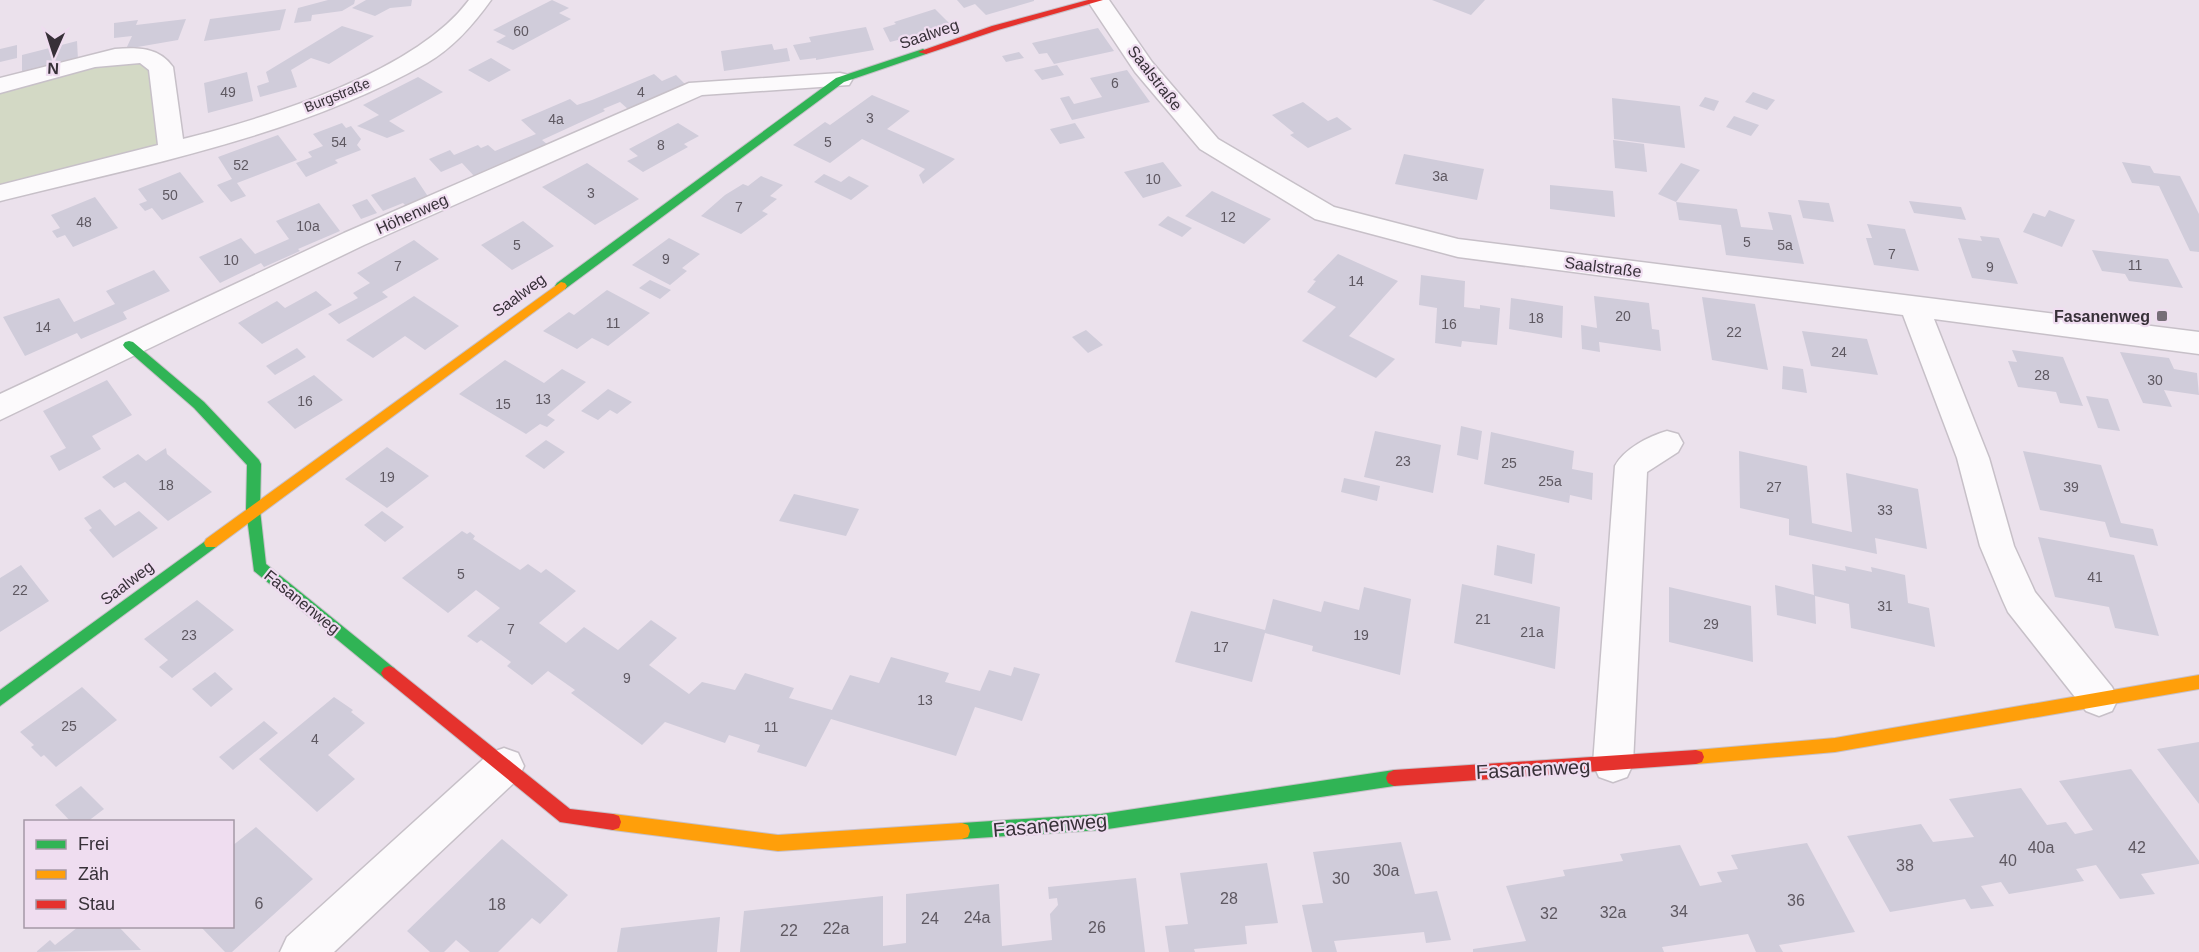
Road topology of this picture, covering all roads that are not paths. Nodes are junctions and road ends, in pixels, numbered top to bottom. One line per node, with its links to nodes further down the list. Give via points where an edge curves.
1 (480, 0): 5 (street, Burgstraße, via 465,21 420,57 349,92 233,134)
2 (1098, 0): 3 (street, Saalweg, via 995,28); 7 (street, Saalstraße, via 1143,67 1209,144 1325,213 1458,248)
3 (840, 80): 9 (street, Höhenweg, via 698,88 354,240); 12 (street, Saalweg)
4 (0, 86): 5 (street, via 122,55 147,57 161,67)
5 (171, 149): 6 (street, Burgstraße)
6 (0, 193)
7 (1915, 308): 8 (street, Saalstraße); 15 (street, via 1973,458 1997,546 2022,601)
8 (2199, 343)
9 (129, 345): 10 (street, Höhenweg); 12 (street, Fasanenweg, via 199,405 254,464)
10 (0, 408)
11 (1666, 443): 16 (street, Fasanenweg, via 1631,466)
12 (254, 510): 14 (street, Saalweg); 17 (street, Fasanenweg, via 259,567)
13 (2199, 681): 15 (street, Fasanenweg)
14 (0, 699)
15 (2099, 699): 16 (street, Fasanenweg, via 1835,745)
16 (1613, 764): 17 (street, Fasanenweg, via 1398,777 1101,822 778,843 566,816)
17 (504, 766): 18 (street)
18 (302, 952)

